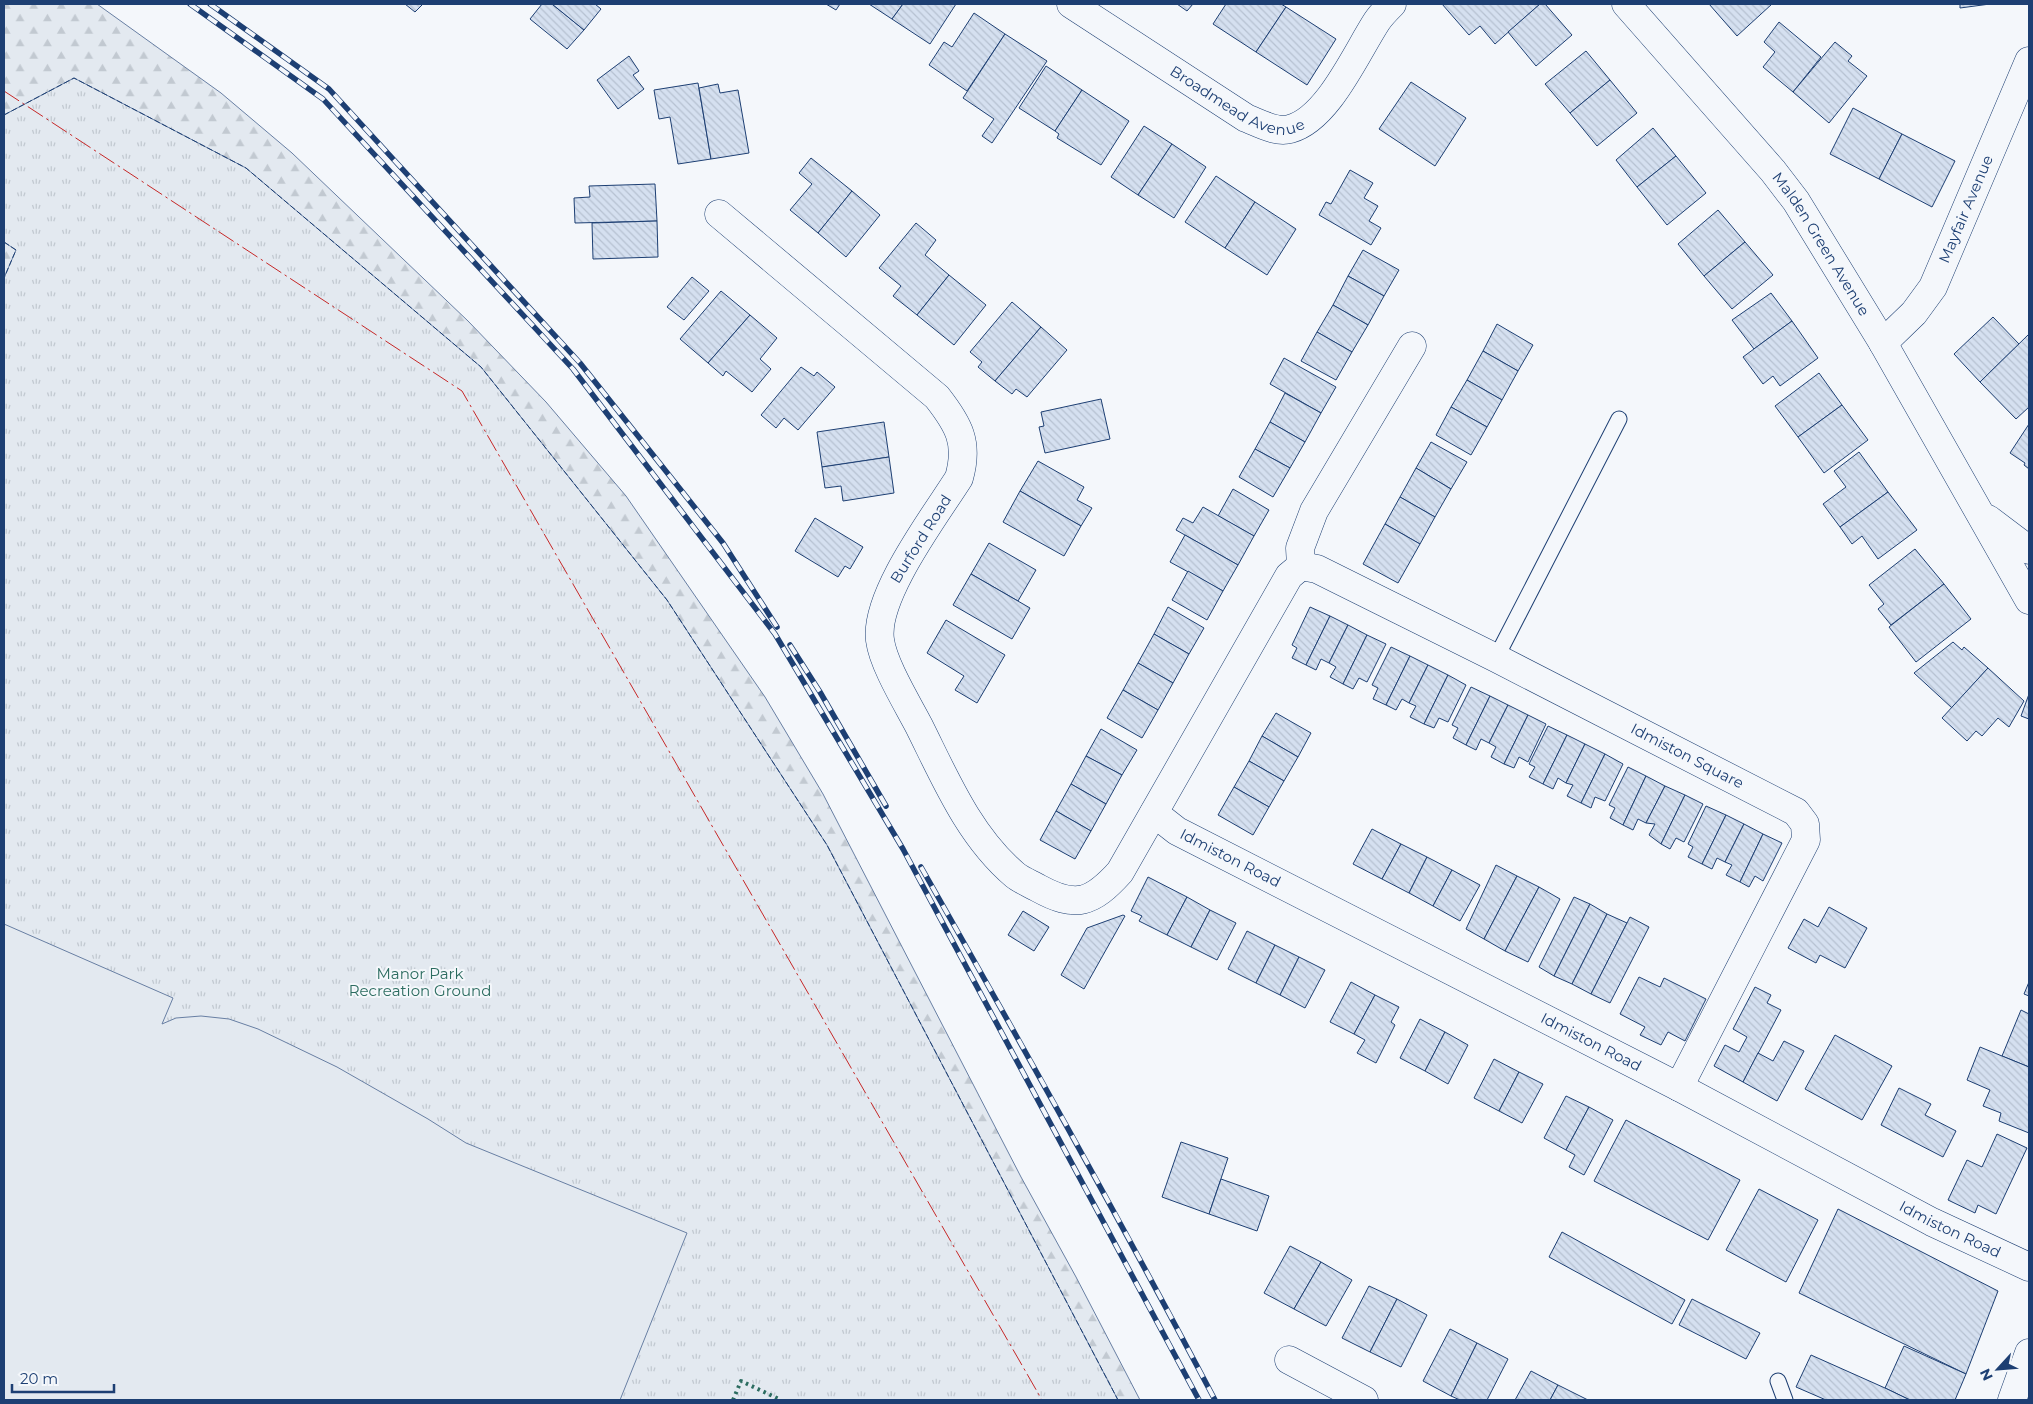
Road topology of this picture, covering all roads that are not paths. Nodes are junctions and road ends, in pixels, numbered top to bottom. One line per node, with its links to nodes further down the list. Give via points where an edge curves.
1 (1071, 4): 2 (street, Broadmead Avenue, via 1246,118 1267,127 1289,130 1310,119 1326,104 1378,19)
2 (1392, 4)
3 (1626, 4): 6 (street, Malden Green Avenue, via 1773,171 1796,202)
4 (2029, 61): 6 (street, Mayfair Avenue, via 1933,286 1914,313)
5 (719, 214): 14 (street, Burford Road, via 937,397 951,415 962,439 964,460 959,478 892,584 882,614 880,639 888,664 952,793 973,827 1016,876 1066,900 1082,901 1103,890 1120,872)
6 (1883, 343): 9 (street, Malden Green Avenue)
7 (1412, 346): 11 (street, via 1314,511 1300,548)
8 (1619, 419): 13 (lane)
9 (1979, 512): 10 (street, Malden Green Avenue); 12 (street, Malden Green Avenue)
10 (2029, 550)
11 (1302, 566): 13 (street, Idmiston Square, via 1318,569); 14 (street, Burford Road, via 1289,576)
12 (2029, 600)
13 (1496, 658): 15 (street, Idmiston Square, via 1796,812 1805,824 1806,840)
14 (1154, 813): 15 (street, Idmiston Road, via 1177,831)
15 (1679, 1087): 16 (street, Idmiston Road, via 1932,1222)
16 (2029, 1267)
17 (2029, 1353): 22 (street)
18 (1289, 1360): 20 (street)
19 (1778, 1381): 21 (lane)
20 (1364, 1400)
21 (1785, 1400)
22 (2012, 1400)

